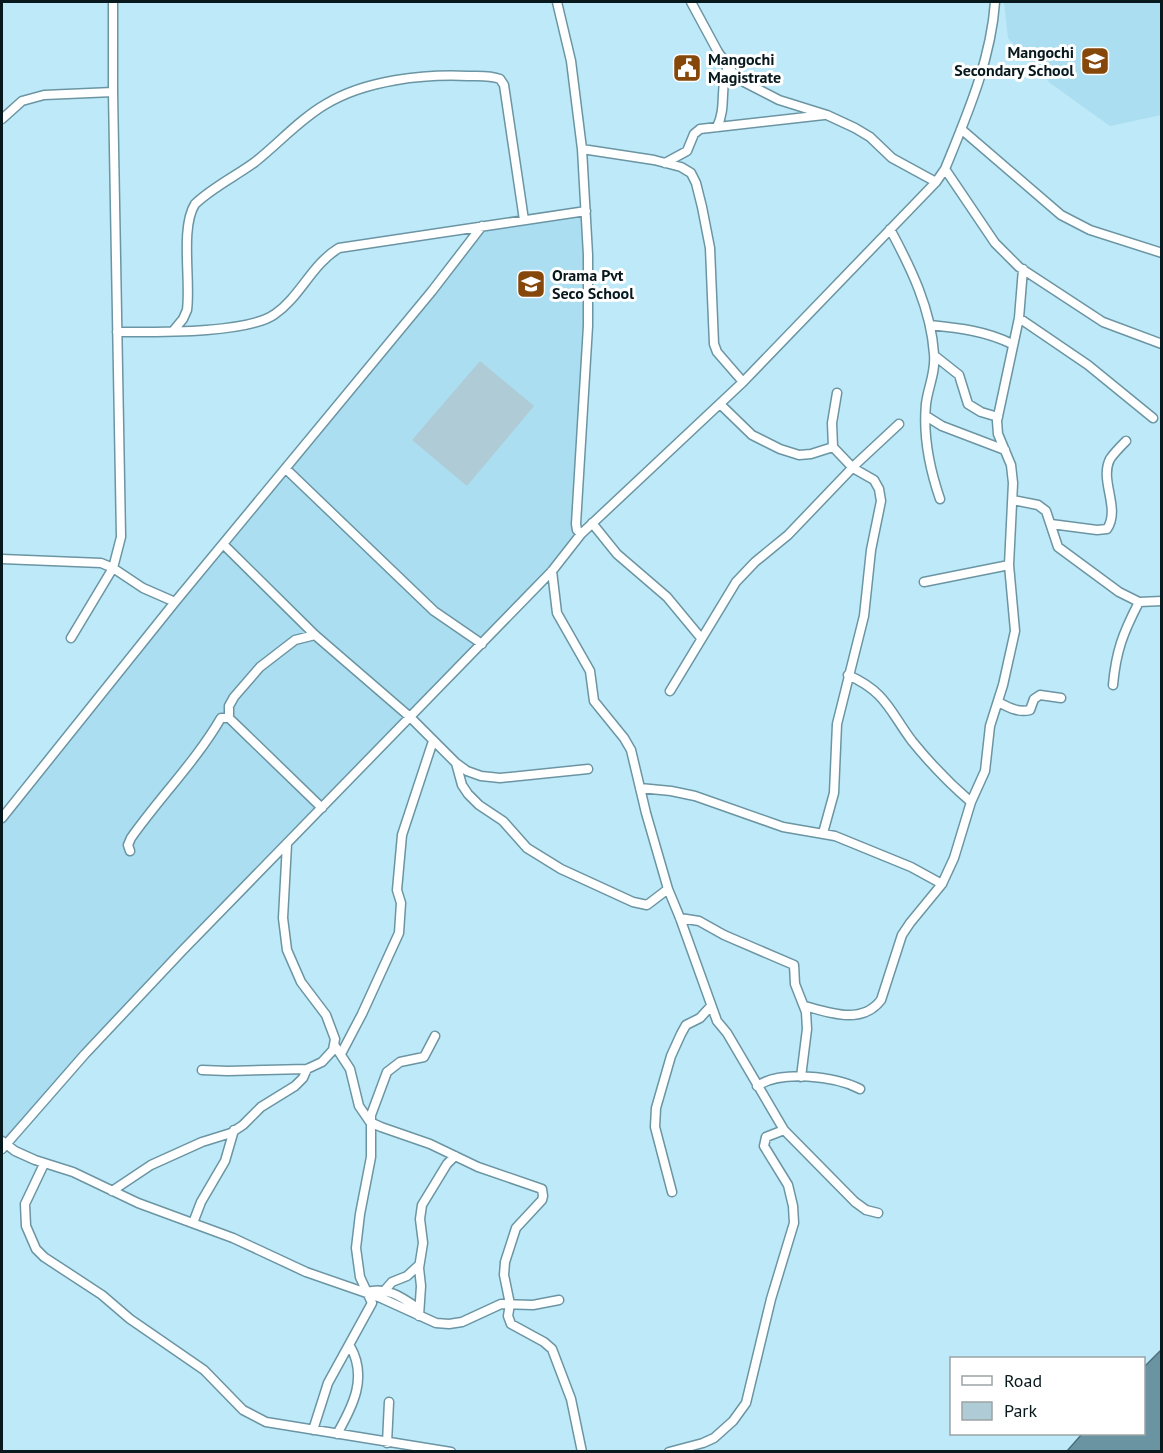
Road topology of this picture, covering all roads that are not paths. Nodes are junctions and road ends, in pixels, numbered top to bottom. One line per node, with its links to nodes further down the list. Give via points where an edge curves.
1 (113, 2): 6 (street)
2 (557, 2): 11 (street, via 571,61)
3 (691, 2): 5 (street)
4 (996, 2): 10 (street, via 985,63)
5 (728, 66): 7 (street, via 761,92); 9 (street, via 722,86 723,111)
6 (112, 92): 8 (street, via 44,95 22,101); 24 (street)
7 (827, 115): 9 (street); 14 (street, via 864,133 889,156)
8 (2, 118)
9 (717, 127): 12 (street, via 697,131 687,151)
10 (961, 129): 13 (street); 19 (street, via 1061,215 1090,230)
11 (582, 149): 12 (street); 15 (street)
12 (665, 163): 28 (street, via 687,170 694,178 710,248 714,344)
13 (945, 169): 14 (street); 20 (street, via 995,243)
14 (936, 182): 18 (street)
15 (586, 211): 16 (street); 44 (street, via 589,305 576,524)
16 (524, 220): 17 (street); 23 (street, via 500,79 433,76 397,80 353,92 316,110 265,154 195,204 189,228 187,310)
17 (483, 226): 23 (street, via 339,248 321,262 285,306 263,321); 39 (street)
18 (890, 229): 22 (street); 28 (street)
19 (1161, 253)
20 (1023, 269): 21 (street); 25 (street, via 1103,322)
21 (1018, 318): 26 (street); 33 (street, via 1088,365)
22 (930, 325): 26 (street, via 966,329); 27 (street)
23 (173, 331): 24 (street)
24 (117, 332): 48 (street, via 121,537)
25 (1161, 344)
26 (1012, 345): 32 (street)
27 (935, 356): 31 (street); 32 (street, via 959,375 971,407)
28 (743, 382): 30 (street)
29 (837, 393): 36 (street, via 832,423)
30 (720, 404): 36 (street, via 752,435 780,449 799,455); 42 (street)
31 (926, 416): 37 (street); 40 (street, via 933,479)
32 (998, 417): 37 (street, via 998,434)
33 (1153, 418)
34 (899, 424): 38 (street)
35 (1125, 441): 43 (street, via 1110,460 1107,481 1111,522 1107,529)
36 (834, 447): 38 (street)
37 (1005, 450): 41 (street, via 1011,465)
38 (854, 468): 56 (street, via 744,574); 58 (street, via 874,480 881,501 864,616)
39 (285, 469): 45 (street); 57 (street, via 434,611)
40 (940, 499)
41 (1013, 500): 43 (street, via 1046,511); 47 (street)
42 (592, 524): 44 (street); 56 (street, via 617,554 667,597)
43 (1051, 524): 53 (street, via 1063,552)
44 (581, 534): 49 (street)
45 (223, 544): 52 (street); 54 (street)
46 (2, 559): 48 (street, via 87,561)
47 (1009, 565): 50 (street); 62 (street, via 1016,628)
48 (113, 568): 52 (street, via 143,588); 55 (street)
49 (552, 571): 57 (street); 68 (street, via 557,613 590,671 596,705 631,750)
50 (924, 582)
51 (1161, 601): 53 (street)
52 (175, 602): 71 (street)
53 (1139, 602): 59 (street, via 1123,633)
54 (315, 635): 63 (street, via 296,640 261,667 234,697); 64 (street)
55 (71, 638)
56 (701, 638): 60 (street)
57 (482, 644): 64 (street)
58 (848, 675): 69 (street, via 885,700 913,741); 72 (street, via 837,724 834,793)
59 (1113, 685)
60 (670, 691)
61 (1061, 698): 62 (street, via 1040,695 1025,711)
62 (998, 702): 69 (street, via 990,726 985,771)
63 (228, 717): 70 (street); 74 (street, via 221,718 138,829 128,845)
64 (410, 717): 65 (street); 70 (street)
65 (433, 741): 66 (street); 82 (street, via 402,835 399,933)
66 (456, 763): 67 (street, via 490,778); 76 (street, via 462,785 473,800 503,821 544,861 640,904 651,903)
67 (588, 769)
68 (640, 788): 72 (street, via 695,796 783,827); 76 (street)
69 (970, 802): 75 (street)
70 (322, 808): 73 (street)
71 (2, 818)
72 (824, 833): 75 (street, via 911,867)
73 (287, 844): 81 (street, via 287,950 301,982 326,1015); 91 (street, via 122,1013)
74 (130, 851)
75 (942, 884): 79 (street, via 902,935 877,1005 852,1016)
76 (668, 889): 77 (street)
77 (680, 918): 78 (street); 79 (street, via 699,921 792,964)
78 (711, 1006): 86 (street); 95 (street, via 686,1025 681,1034 656,1108 655,1126)
79 (805, 1006): 85 (street, via 807,1029)
80 (435, 1036): 88 (street, via 424,1057 400,1062 387,1072)
81 (335, 1046): 82 (street); 83 (street, via 327,1059)
82 (341, 1054): 88 (street, via 350,1069 359,1107)
83 (307, 1069): 84 (street); 89 (street, via 295,1086)
84 (202, 1070)
85 (801, 1077): 86 (street, via 774,1078); 87 (street, via 843,1082)
86 (757, 1086): 90 (street)
87 (860, 1089)
88 (370, 1122): 92 (street); 100 (street, via 371,1157 356,1248 360,1278)
89 (234, 1130): 94 (street, via 151,1165); 97 (street, via 225,1161)
90 (784, 1131): 96 (street, via 855,1202); 111 (street, via 766,1137 764,1146 788,1185 794,1223 746,1402 714,1438)
91 (3, 1144): 93 (street)
92 (455, 1156): 98 (street, via 422,1205); 102 (street, via 543,1191 542,1200 516,1228 509,1249 504,1275)
93 (44, 1164): 94 (street, via 73,1172); 106 (street, via 26,1197 24,1210 30,1238 44,1257 204,1370 250,1415 266,1422)
94 (112, 1191): 97 (street)
95 (672, 1192)
96 (878, 1213)
97 (193, 1223): 100 (street, via 306,1272)
98 (419, 1265): 99 (street); 103 (street)
99 (385, 1290): 100 (street); 103 (street)
100 (367, 1292): 103 (street); 104 (street, via 372,1304)
101 (559, 1300): 102 (street)
102 (510, 1304): 103 (street, via 449,1324 436,1323); 110 (street, via 511,1324 552,1350 571,1399)
103 (419, 1313)
104 (350, 1346): 106 (street, via 328,1383); 107 (street, via 357,1361 357,1392)
105 (389, 1402): 108 (street)
106 (313, 1430): 107 (street)
107 (337, 1434): 108 (street)
108 (387, 1443): 109 (street)
109 (446, 1451)
110 (582, 1452)
111 (669, 1452)

